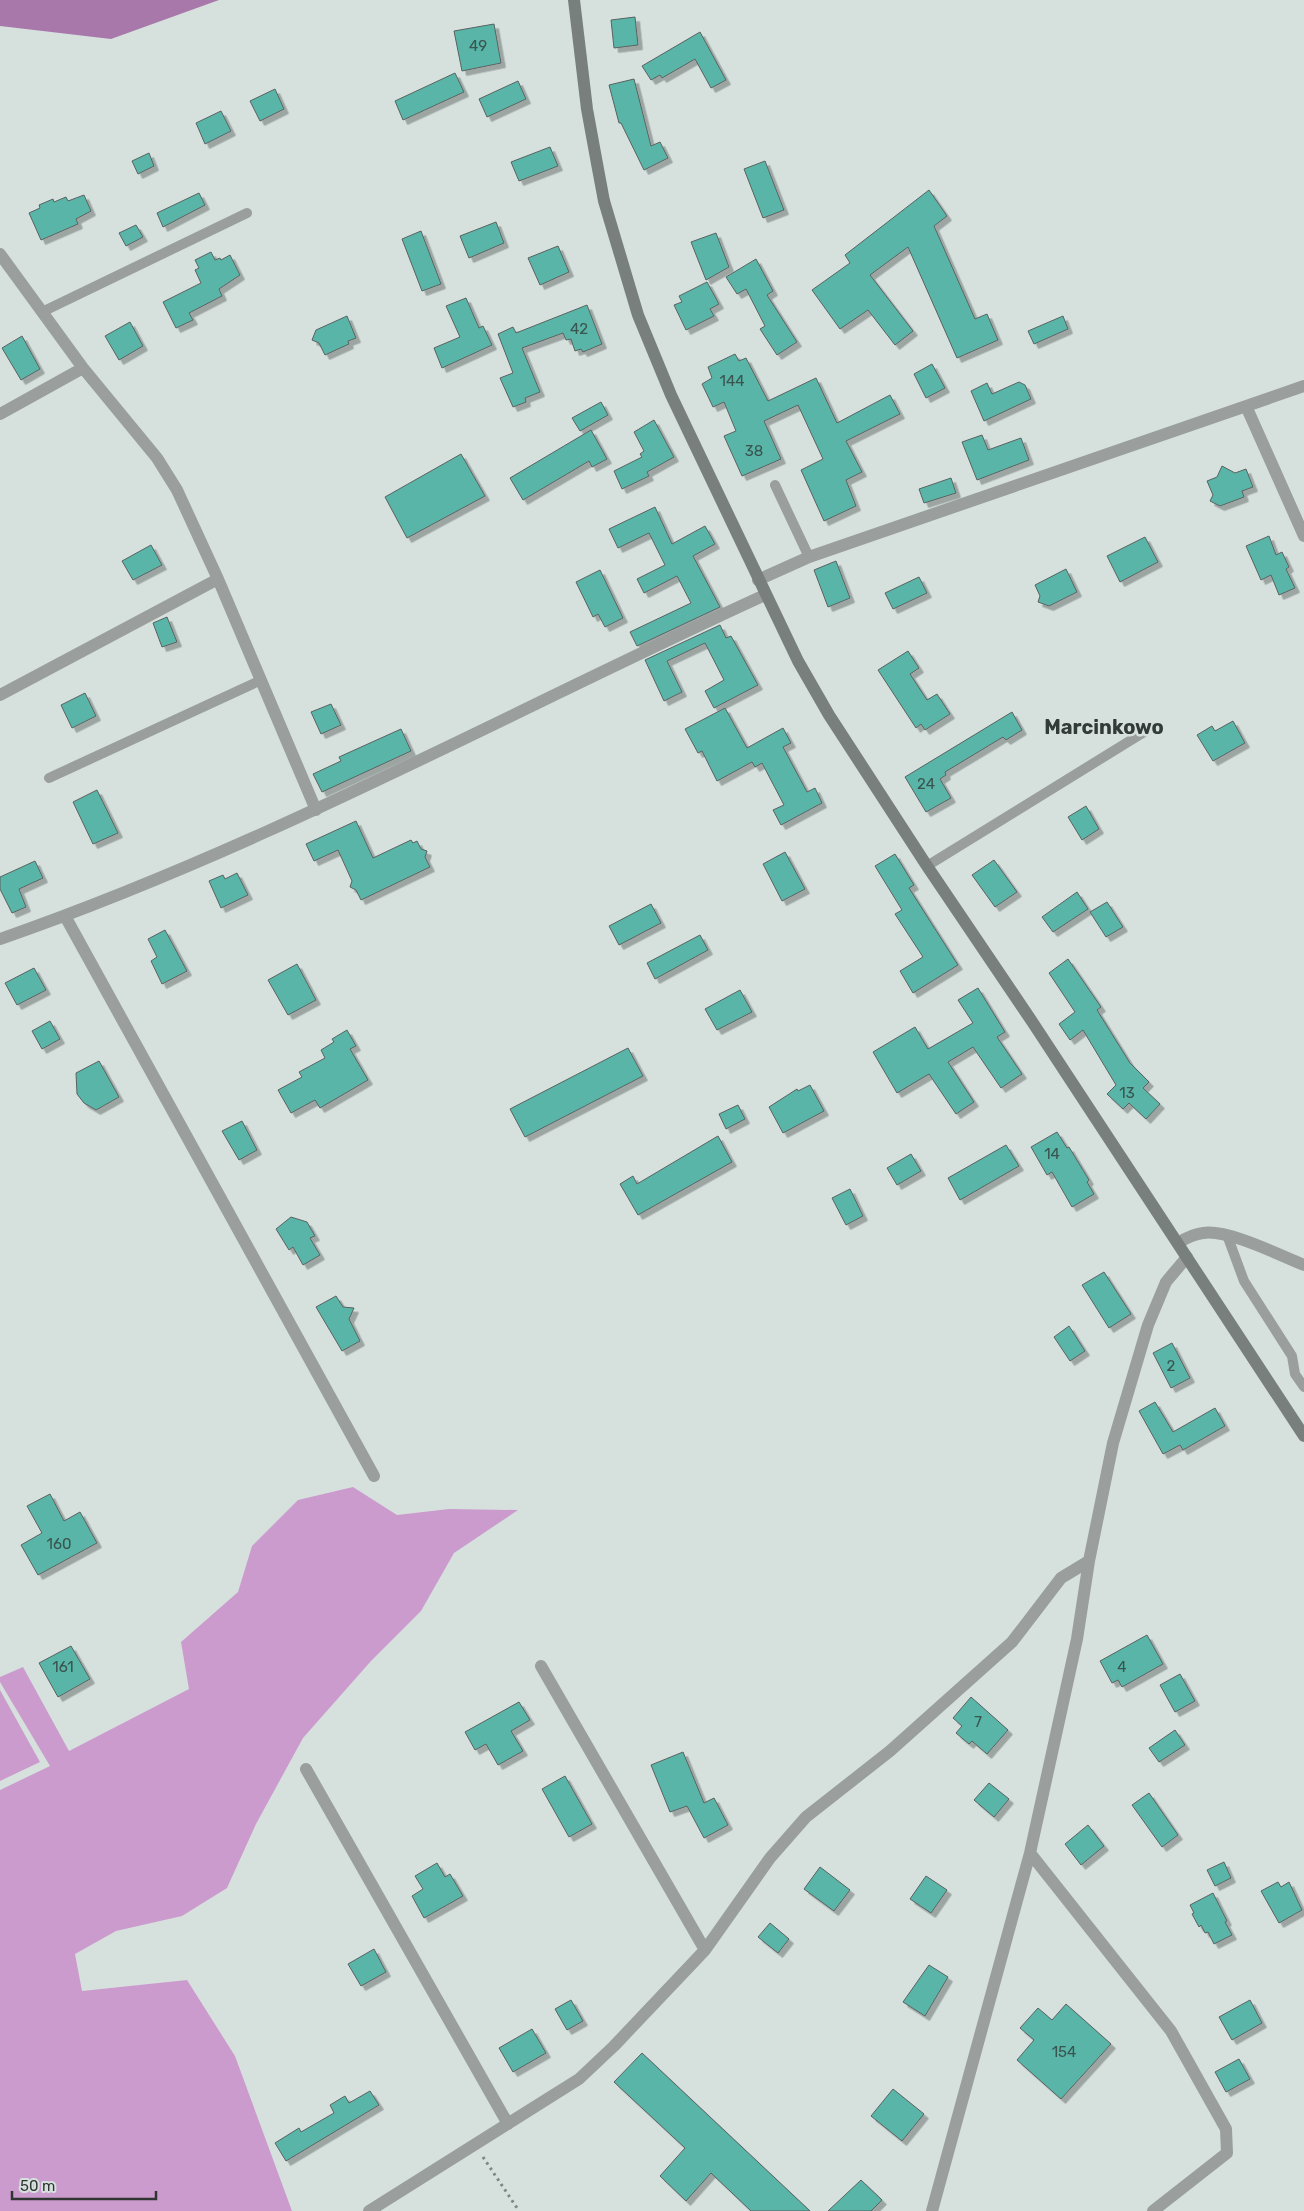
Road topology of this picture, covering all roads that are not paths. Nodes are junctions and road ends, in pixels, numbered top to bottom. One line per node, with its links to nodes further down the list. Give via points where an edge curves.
1 (574, 0): 13 (street, via 596,160 625,274 654,355)
2 (247, 213): 4 (lane)
3 (0, 254): 4 (street)
4 (42, 312): 5 (street)
5 (83, 368): 8 (street); 12 (street, via 157,458 176,490)
6 (1304, 386): 7 (street)
7 (1246, 406): 10 (street); 11 (street)
8 (0, 414)
9 (775, 485): 11 (lane)
10 (1304, 536)
11 (809, 557): 13 (street)
12 (218, 579): 15 (street); 16 (street)
13 (758, 580): 14 (street)
14 (765, 595): 19 (street); 20 (street, via 829,715)
15 (259, 681): 18 (lane); 19 (street)
16 (0, 695)
17 (1149, 729): 20 (lane)
18 (49, 778)
19 (316, 810): 21 (street)
20 (928, 866): 24 (street)
21 (66, 916): 22 (street); 29 (street)
22 (0, 939)
23 (1227, 1234): 24 (street, via 1205,1232 1192,1235); 26 (street); 27 (lane, via 1244,1281 1292,1356 1295,1374)
24 (1178, 1244): 25 (street)
25 (1186, 1257): 28 (street); 30 (street, via 1166,1282 1148,1325 1112,1443)
26 (1304, 1265)
27 (1304, 1388)
28 (1304, 1434)
29 (374, 1476)
30 (1089, 1561): 33 (street, via 1077,1640); 34 (street, via 1061,1578 1012,1642 890,1751 806,1817 770,1858)
31 (541, 1666): 34 (street)
32 (306, 1769): 35 (street)
33 (1030, 1853): 37 (street); 38 (street, via 1171,2031 1226,2129 1227,2153)
34 (705, 1950): 35 (street, via 579,2079)
35 (508, 2124): 36 (street)
36 (369, 2211)
37 (932, 2211)
38 (1153, 2211)

